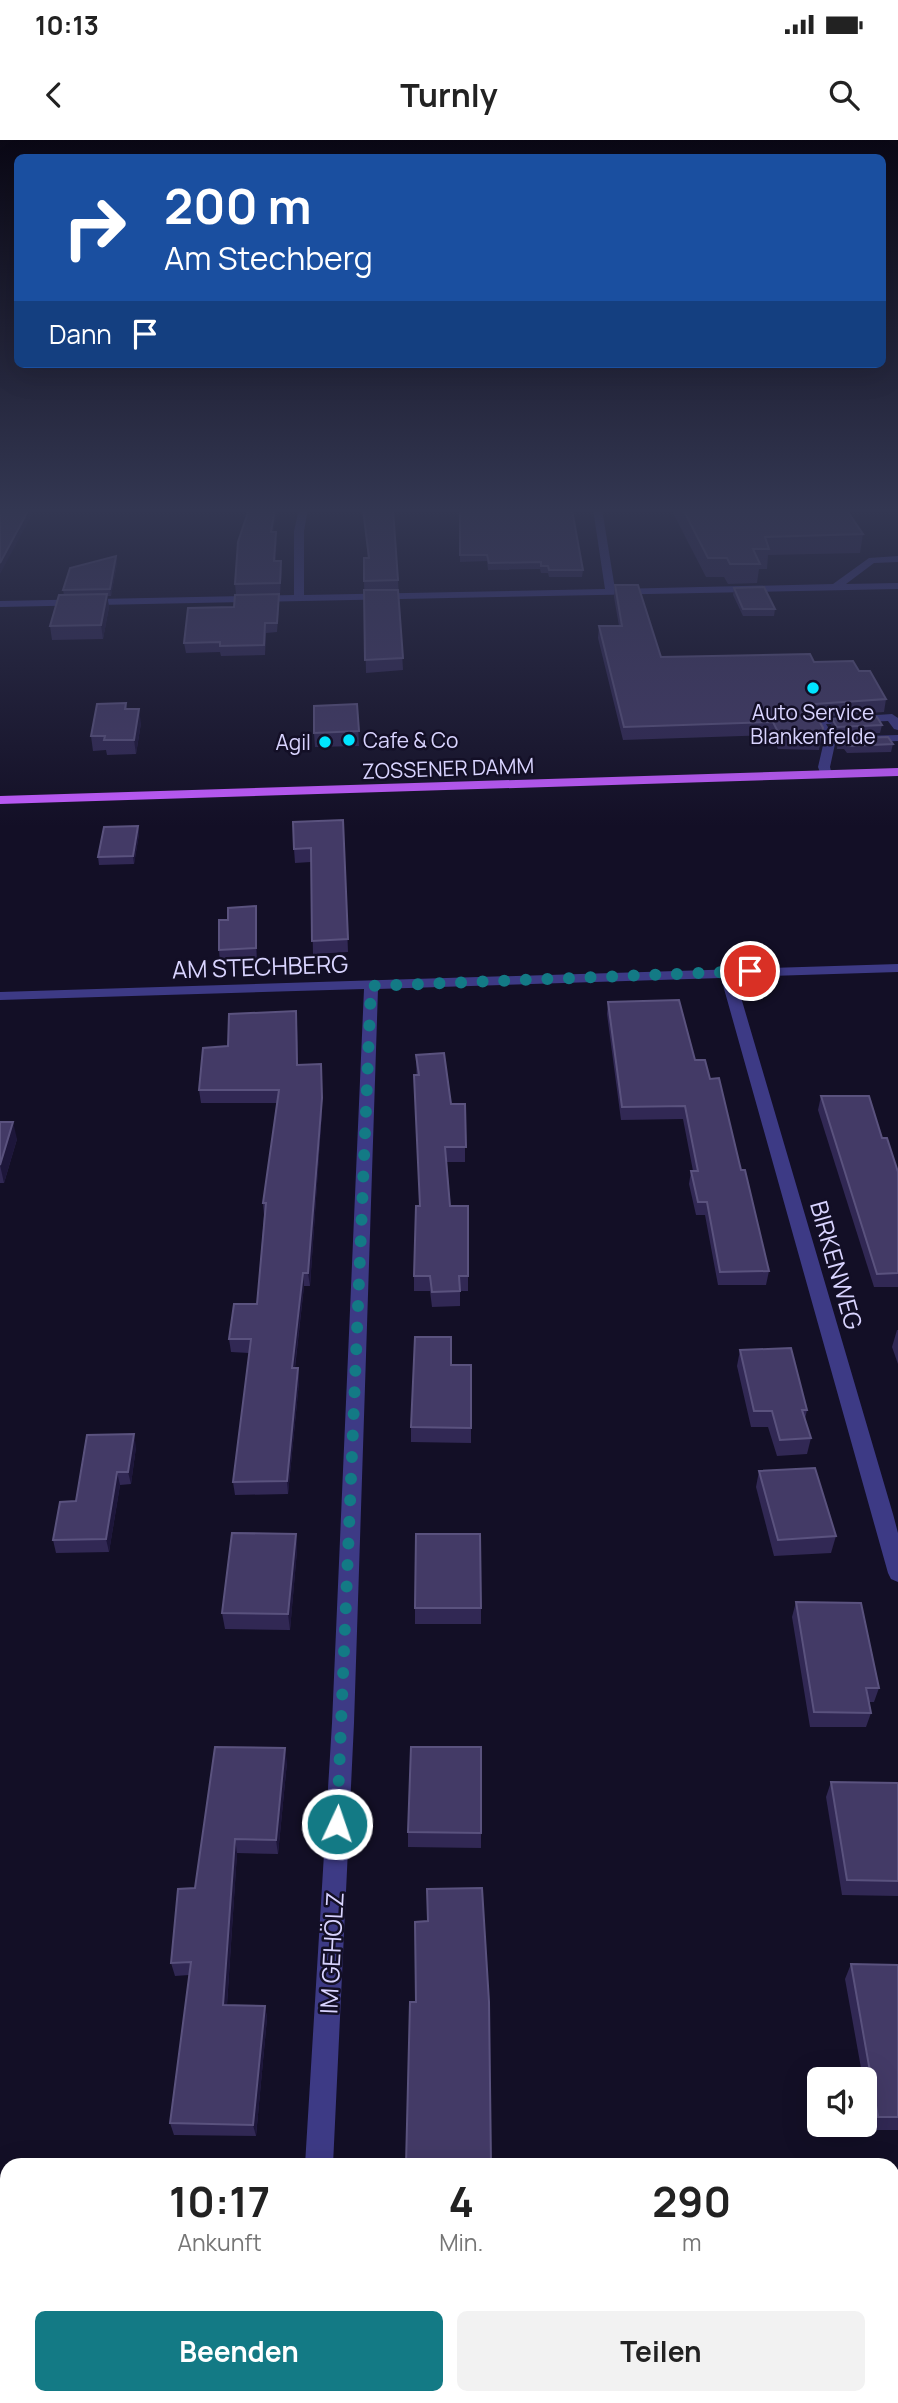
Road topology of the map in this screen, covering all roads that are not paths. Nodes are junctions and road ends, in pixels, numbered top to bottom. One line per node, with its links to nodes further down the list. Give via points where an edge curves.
1 (898, 727): 3 (street, via 892,718 819,721)
2 (898, 738): 3 (street)
3 (830, 741): 5 (street)
4 (898, 772): 5 (main road, ZOSSENER DAMM)
5 (826, 775): 6 (main road, ZOSSENER DAMM)
6 (0, 800)
7 (898, 968): 8 (street, AM STECHBERG)
8 (726, 972): 9 (street, AM STECHBERG); 11 (street, BIRKENWEG)
9 (371, 986): 10 (street, AM STECHBERG); 12 (street, IM GEHÖLZ)
10 (0, 996)
11 (898, 1573)
12 (319, 2158)

